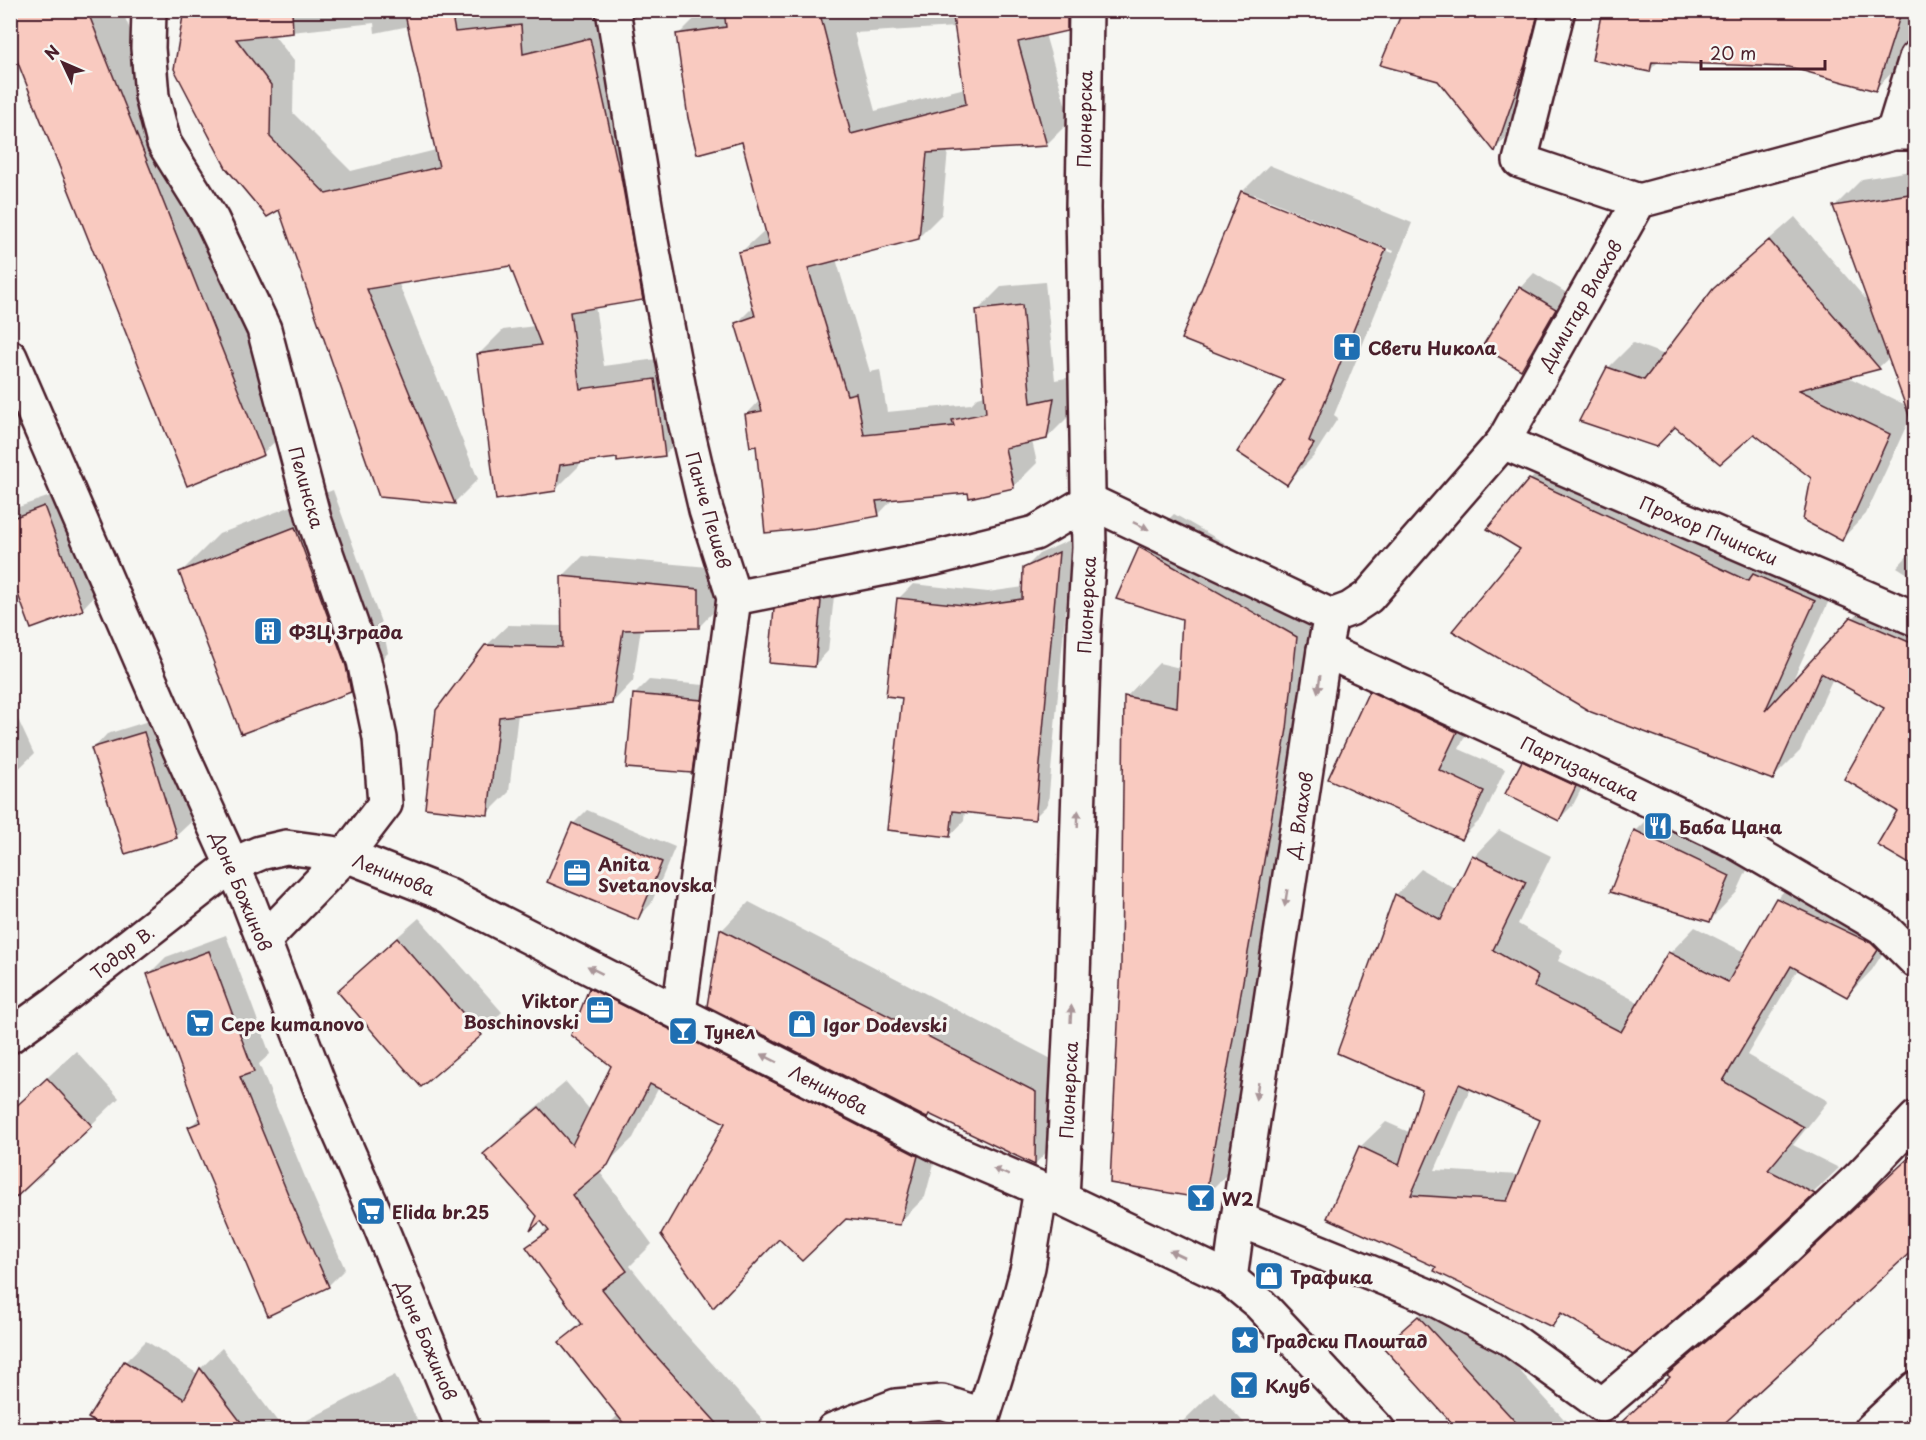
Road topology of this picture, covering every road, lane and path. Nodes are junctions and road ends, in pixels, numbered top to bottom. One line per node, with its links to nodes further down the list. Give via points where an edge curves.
1 (148, 10): 15 (street, Пелинска, via 152,96 164,143 212,220 264,329 314,519 364,661 380,738 385,804)
2 (613, 10): 11 (street, Панче Пешев, via 685,421 706,510)
3 (1086, 10): 10 (street, Пионерска, via 1083,208)
4 (1558, 10): 7 (street, via 1520,161)
5 (1916, 58): 6 (street)
6 (1904, 133): 7 (street)
7 (1639, 201): 9 (street, Димитар Влахов)
8 (10, 357): 16 (street, Доне Божинов)
9 (1503, 441): 12 (street, Димитар Влахов, via 1368,597); 13 (street, Прохор Пчински)
10 (1089, 501): 11 (street, via 1035,533 935,558); 12 (street, one-way to 12); 22 (street, Пионерска, one-way to 10, via 1074,965)
11 (734, 598): 19 (street, Панче Пешев)
12 (1331, 616): 14 (street, Д. Влахов)
13 (1916, 619)
14 (1324, 650): 18 (street, Партизансака, via 1736,842 1882,927); 23 (street, Д. Влахов, one-way to 23)
15 (346, 855): 16 (street, Ленинова, via 286,847 260,852); 17 (street, Пелинска); 19 (street, Ленинова, one-way to 15, via 445,894)
16 (232, 865): 17 (street, Доне Божинов); 20 (street, Тодор В.)
17 (264, 940): 27 (street, Доне Божинов, via 323,1095)
18 (1916, 961)
19 (679, 1012): 22 (street, Ленинова, one-way to 19, via 940,1146)
20 (10, 1036)
21 (1916, 1118): 23 (street, via 1770,1263 1602,1405 1509,1338 1426,1295)
22 (1051, 1194): 24 (street, Ленинова, one-way to 22); 26 (street, Пионерска)
23 (1238, 1219): 24 (street, Д. Влахов)
24 (1230, 1279): 29 (street, Ленинова, via 1259,1303)
25 (1916, 1388): 30 (street)
26 (980, 1422): 28 (street, via 942,1402 896,1406)
27 (464, 1430)
28 (833, 1430)
29 (1378, 1430)
30 (1871, 1430)

